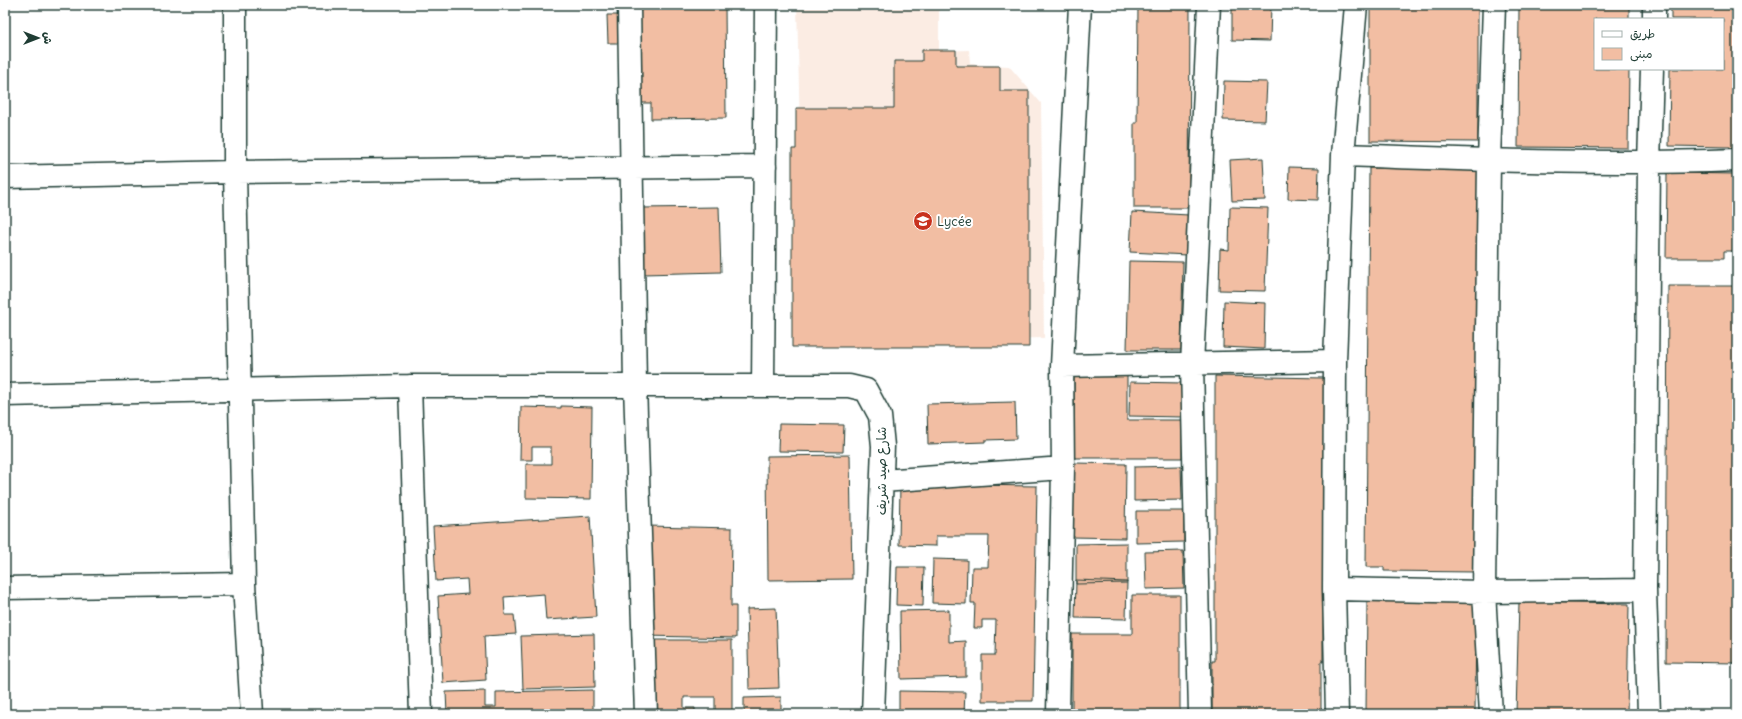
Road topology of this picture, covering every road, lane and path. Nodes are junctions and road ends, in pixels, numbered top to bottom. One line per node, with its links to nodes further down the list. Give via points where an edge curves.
1 (235, 5): 17 (street)
2 (629, 5): 16 (street)
3 (766, 5): 15 (street)
4 (1080, 5): 21 (street)
5 (1209, 5): 20 (street)
6 (1356, 5): 11 (street)
7 (1494, 5): 13 (street)
8 (1654, 5): 9 (street)
9 (1654, 18)
10 (1652, 70): 14 (street)
11 (1343, 155): 13 (street); 19 (street)
12 (1737, 160): 14 (street)
13 (1489, 161): 14 (street); 33 (street)
14 (1649, 163): 32 (street)
15 (765, 166): 16 (street); 24 (street)
16 (631, 168): 17 (street); 22 (street)
17 (235, 172): 18 (street); 25 (street)
18 (5, 177)
19 (1335, 361): 20 (street); 31 (street)
20 (1192, 364): 21 (street); 39 (street)
21 (1062, 366): 27 (street)
22 (635, 385): 23 (street, شارع صيد شريف); 24 (street, شارع صيد شريف); 36 (street)
23 (410, 386): 25 (street, شارع صيد شريف); 35 (street)
24 (763, 386): 28 (street, شارع صيد شريف, via 849,386 866,390 880,416 883,446)
25 (241, 391): 26 (street, شارع صيد شريف); 29 (street)
26 (5, 395)
27 (1063, 468): 28 (street); 38 (street)
28 (882, 481): 37 (street, شارع صيد شريف)
29 (244, 584): 30 (street); 34 (street)
30 (5, 588)
31 (1334, 589): 33 (street); 40 (street)
32 (1645, 590): 33 (street); 42 (street)
33 (1484, 592): 41 (street)
34 (252, 714)
35 (421, 714)
36 (646, 714)
37 (873, 714)
38 (1058, 714)
39 (1200, 714)
40 (1337, 714)
41 (1491, 714)
42 (1649, 714)

